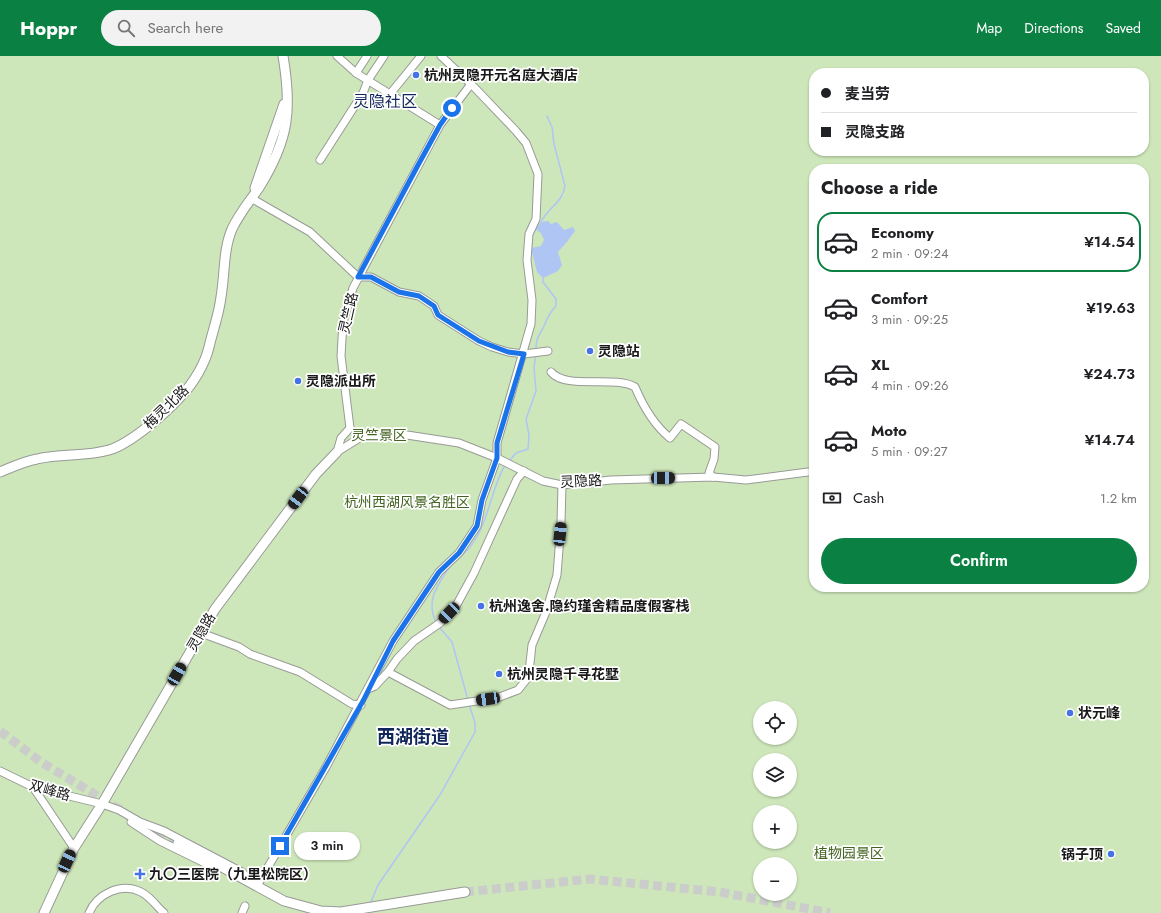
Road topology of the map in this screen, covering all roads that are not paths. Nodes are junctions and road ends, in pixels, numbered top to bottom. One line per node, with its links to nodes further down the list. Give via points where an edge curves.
1 (283, 56): 15 (main road, 梅灵北路, via 287,118 280,149)
2 (337, 56): 8 (street)
3 (350, 56): 8 (street)
4 (367, 56): 9 (street)
5 (384, 56): 10 (street)
6 (420, 56): 12 (street)
7 (441, 56): 11 (street)
8 (345, 63): 9 (street)
9 (356, 73): 10 (street)
10 (368, 80): 12 (street); 14 (street, via 363,93)
11 (471, 84): 13 (street, 灵竺路); 18 (street, via 526,144 538,174 536,219 529,234 527,260 532,300 531,324)
12 (390, 94): 13 (street)
13 (440, 125): 16 (street, 灵竺路)
14 (320, 160)
15 (251, 198): 16 (street, via 310,232); 24 (main road, 梅灵北路, via 241,212 228,242 221,298 208,350 196,376 182,396 137,435 110,450 86,455 37,458)
16 (358, 277): 18 (street, via 371,277 399,292 419,296 434,306 438,315 479,341 508,352); 20 (street, 灵竺路, via 343,322 341,356)
17 (548, 351): 18 (street)
18 (524, 354): 23 (street, via 497,443)
19 (551, 372): 27 (street, via 575,381 621,381 635,387 652,419 670,438 682,424 715,447 709,473)
20 (350, 428): 21 (street); 22 (street, via 342,438)
21 (362, 437): 22 (street); 23 (street, 灵隐路, via 407,435 459,443)
22 (337, 452): 29 (main road, 灵隐路, via 316,474 215,609)
23 (499, 459): 25 (street, 灵隐路); 31 (street, via 482,500 477,526 459,553 439,572 403,624)
24 (0, 472)
25 (524, 472): 28 (street, 灵隐路, via 543,481); 30 (street, via 517,479 464,594 456,606 414,641)
26 (808, 472): 27 (street, 灵隐路, via 746,480)
27 (713, 477): 28 (street, 灵隐路)
28 (562, 484): 30 (street, via 559,563 546,612 532,645 529,672 518,690 508,695 450,705)
29 (201, 633): 32 (street, via 300,672 352,704); 35 (main road, 灵隐路)
30 (388, 672): 31 (street, via 375,686)
31 (368, 689): 32 (street)
32 (360, 705): 38 (street)
33 (0, 771): 34 (street, 双峰路)
34 (33, 787): 35 (street, 双峰路); 37 (street)
35 (102, 804): 37 (main road, 灵隐路); 38 (street, via 160,841); 38 (street, via 164,831 242,872)
36 (178, 843): 38 (main road)
37 (74, 848): 41 (main road, 灵隐路)
38 (257, 886): 40 (main road, via 284,901)
39 (465, 892): 40 (main road, via 341,912)
40 (321, 912)
41 (44, 913)
42 (89, 913): 43 (street, via 97,899 108,892 129,889 140,891)
43 (164, 913)

